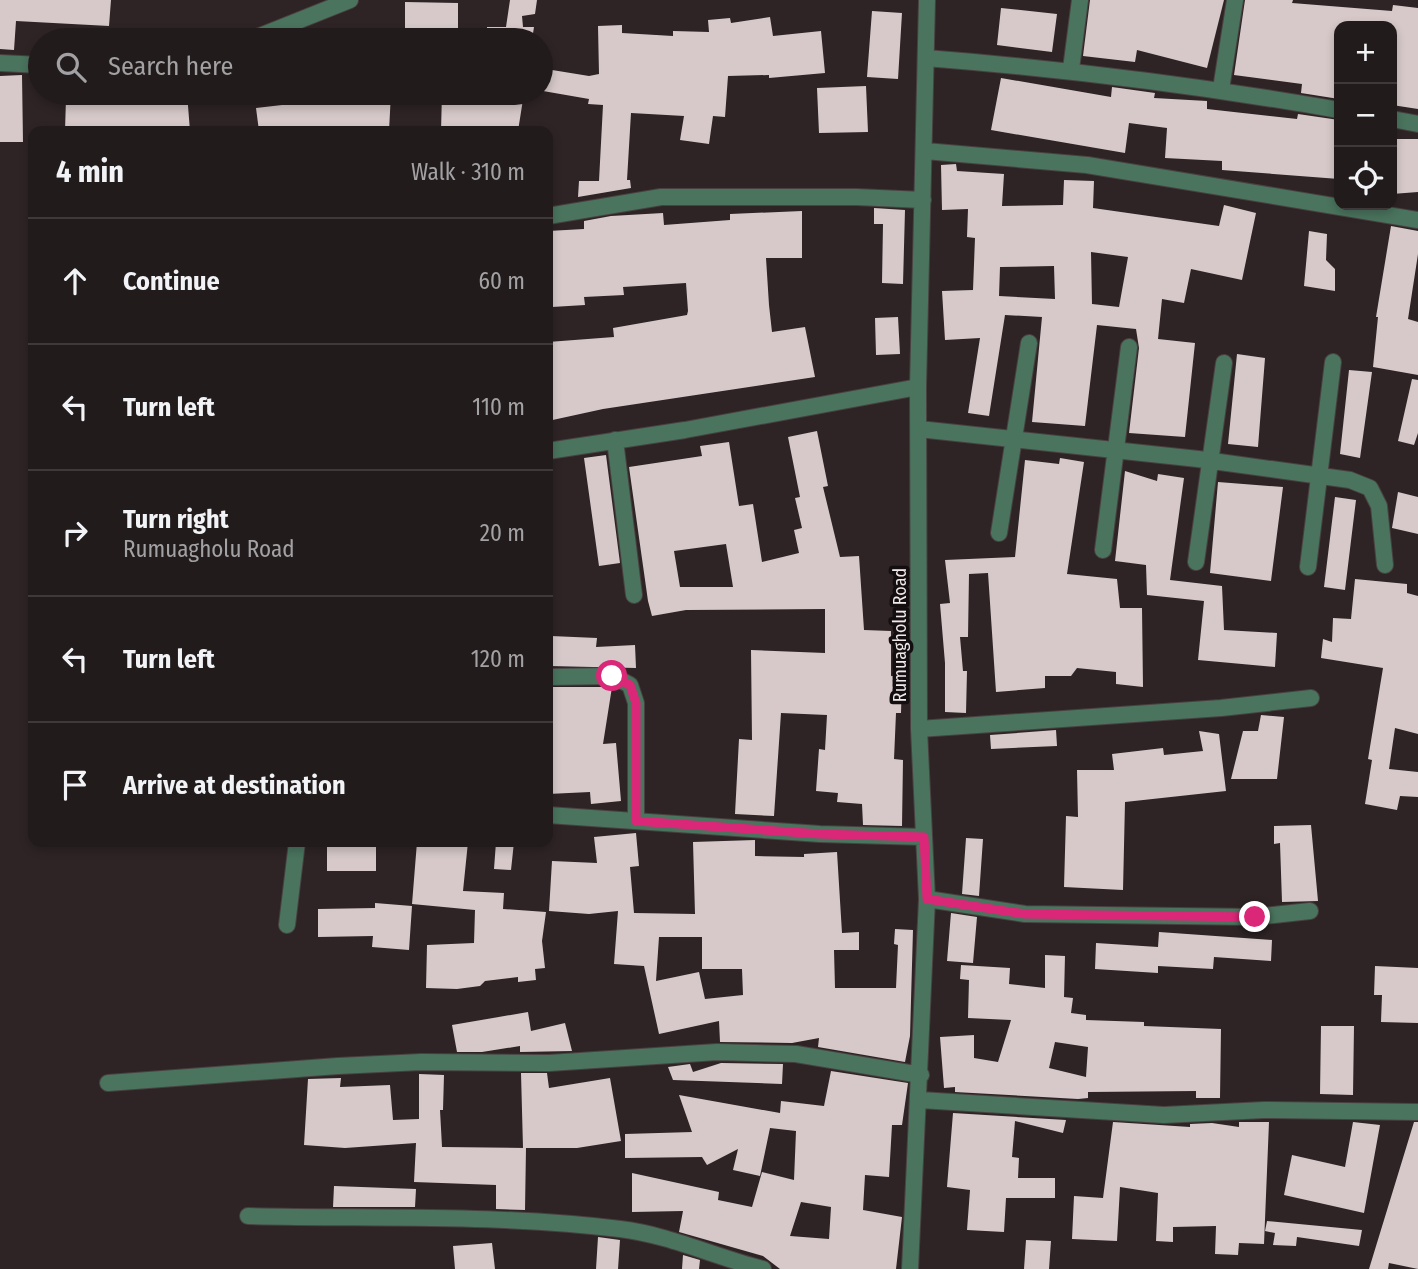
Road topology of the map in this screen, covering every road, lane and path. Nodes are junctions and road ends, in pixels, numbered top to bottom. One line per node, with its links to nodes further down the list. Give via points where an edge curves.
1 (350, 0): 5 (street)
2 (927, 0): 6 (street, Rumuagholu Road)
3 (1080, 0): 9 (street)
4 (1235, 0): 10 (street)
5 (280, 28)
6 (926, 58): 9 (street); 14 (street, Rumuagholu Road)
7 (0, 64): 8 (street)
8 (28, 65)
9 (1071, 69): 10 (street)
10 (1221, 89): 11 (street)
11 (1334, 109)
12 (1397, 120): 13 (street)
13 (1418, 124)
14 (925, 151): 15 (street, Rumuagholu Road); 17 (street, via 1087,165)
15 (923, 200): 16 (street, via 661,197); 22 (street, Rumuagholu Road)
16 (553, 215)
17 (1418, 220)
18 (1029, 343): 25 (street)
19 (1129, 347): 27 (street)
20 (1334, 362): 29 (street)
21 (1224, 363): 28 (street)
22 (918, 387): 23 (street, Rumuagholu Road); 24 (street)
23 (919, 429): 25 (street); 38 (street, Rumuagholu Road)
24 (615, 440): 26 (street); 35 (street)
25 (1014, 440): 27 (street); 30 (street)
26 (553, 450)
27 (1114, 452): 28 (street); 31 (street)
28 (1210, 460): 29 (street); 32 (street)
29 (1319, 476): 33 (street, via 1370,488 1379,506); 34 (street)
30 (999, 533)
31 (1103, 550)
32 (1196, 562)
33 (1385, 565)
34 (1308, 567)
35 (634, 595)
36 (553, 677): 40 (street, via 612,676 630,685 636,703)
37 (1311, 698): 38 (street)
38 (919, 729): 41 (street, Rumuagholu Road)
39 (553, 815): 40 (street)
40 (636, 821): 41 (street)
41 (924, 837): 43 (street, Rumuagholu Road)
42 (296, 847): 45 (street)
43 (927, 899): 44 (street, via 1025,914 1255,917); 46 (street, Rumuagholu Road)
44 (1310, 911)
45 (288, 925)
46 (921, 1075): 47 (street, via 796,1054 718,1052 549,1063 338,1066); 48 (street, Rumuagholu Road)
47 (108, 1083)
48 (920, 1100): 49 (street, via 1164,1115 1264,1110); 52 (street, Rumuagholu Road)
49 (1418, 1112)
50 (248, 1216): 51 (street, via 525,1222 620,1229 666,1237)
51 (763, 1269)
52 (911, 1269)

